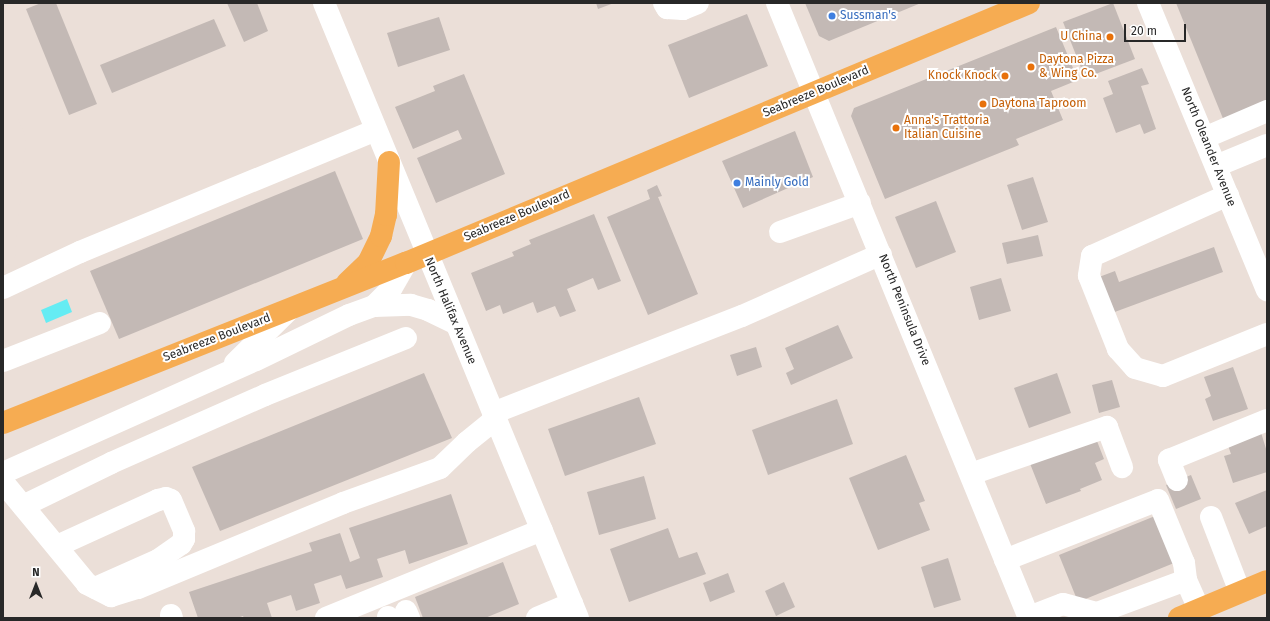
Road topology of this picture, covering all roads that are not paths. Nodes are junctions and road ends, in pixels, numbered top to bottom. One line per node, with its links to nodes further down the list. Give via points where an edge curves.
1 (324, 3): 9 (street, North Halifax Avenue)
2 (664, 3): 3 (street, via 667,8 683,9)
3 (698, 3)
4 (777, 3): 7 (street, North Peninsula Drive)
5 (1029, 3): 7 (main road, Seabreeze Boulevard)
6 (1148, 3): 10 (street, North Oleander Avenue)
7 (815, 93): 15 (street, North Peninsula Drive); 17 (main road, Seabreeze Boulevard)
8 (1267, 111): 10 (street)
9 (376, 130): 12 (street, North Halifax Avenue); 20 (street, via 80,252)
10 (1204, 138): 13 (street, North Oleander Avenue)
11 (1267, 145): 13 (street)
12 (389, 162): 17 (street, North Halifax Avenue); 21 (main road, via 386,215 381,236 368,263)
13 (1216, 166): 14 (street, North Oleander Avenue)
14 (1228, 195): 22 (street, North Oleander Avenue); 27 (street, via 1092,256 1089,276 1118,349 1134,368 1163,376)
15 (860, 203): 16 (street); 18 (street, North Peninsula Drive)
16 (780, 232)
17 (427, 254): 19 (main road, Seabreeze Boulevard); 26 (street, North Halifax Avenue)
18 (881, 254): 31 (street, via 742,316); 36 (street, North Peninsula Drive)
19 (406, 263): 21 (main road, Seabreeze Boulevard); 23 (street, via 392,289)
20 (3, 288)
21 (341, 289): 24 (main road, Seabreeze Boulevard)
22 (1267, 290)
23 (374, 306): 26 (street, via 411,305); 30 (street, via 349,315)
24 (289, 310): 30 (street); 32 (main road, Seabreeze Boulevard)
25 (100, 323): 29 (street)
26 (455, 323): 31 (street, North Halifax Avenue)
27 (1267, 334)
28 (406, 338): 39 (street, via 265,395 111,463)
29 (3, 361)
30 (223, 375): 35 (street)
31 (494, 416): 41 (street, North Halifax Avenue); 46 (street, via 440,468 343,503 138,588 111,596)
32 (10, 420)
33 (1267, 420): 37 (street, via 1169,460)
34 (1122, 467): 36 (street, via 1107,426)
35 (3, 473)
36 (970, 474): 43 (street, North Peninsula Drive)
37 (1177, 480)
38 (3, 482): 39 (street)
39 (23, 506): 42 (street)
40 (1211, 517): 47 (street)
41 (542, 530): 49 (street, North Halifax Avenue); 50 (street)
42 (57, 546): 46 (street, via 87,584); 46 (street, via 158,500 171,500 184,531 181,544 158,560)
43 (1005, 560): 44 (street, via 1158,500 1184,563); 52 (street, North Peninsula Drive)
44 (1186, 580): 48 (street); 52 (street, via 1098,613 1063,604)
45 (1267, 581): 47 (main road)
46 (95, 588)
47 (1240, 592): 48 (main road)
48 (1199, 609): 53 (main road)
49 (575, 611): 51 (street)
50 (326, 618)
51 (536, 618)
52 (1029, 618)
53 (1179, 618)

